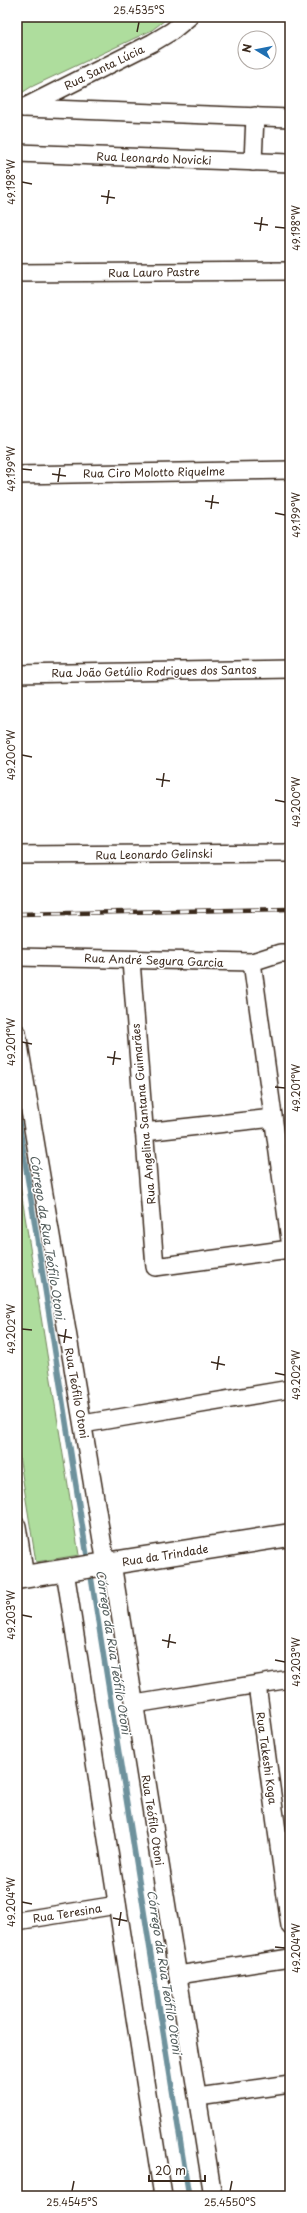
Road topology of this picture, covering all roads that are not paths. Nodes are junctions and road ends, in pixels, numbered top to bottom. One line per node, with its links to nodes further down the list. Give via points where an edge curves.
1 (189, 17): 2 (street, Rua Santa Lúcia, via 145,47)
2 (21, 110): 3 (street)
3 (255, 116): 4 (street); 6 (street)
4 (290, 118)
5 (17, 153): 6 (street, Rua Leonardo Novicki)
6 (253, 162): 7 (street, Rua Leonardo Novicki)
7 (290, 163)
8 (290, 271): 9 (street, Rua Lauro Pastre)
9 (17, 273)
10 (290, 470): 11 (street, Rua Ciro Molotto Riquelme)
11 (17, 475)
12 (290, 669): 13 (street, Rua João Getúlio Rodrigues dos Santos)
13 (17, 674)
14 (290, 853): 15 (street, Rua Leonardo Gelinski)
15 (17, 855)
16 (290, 953): 19 (street, Rua André Segura Garcia, via 280,953)
17 (17, 957): 18 (street, Rua André Segura Garcia)
18 (131, 961): 19 (street, Rua André Segura Garcia); 22 (street, Rua Angelina Santana Guimarães)
19 (252, 962): 21 (street)
20 (17, 1033): 26 (street, Rua Teófilo Otoni)
21 (273, 1118): 22 (street); 23 (street)
22 (144, 1132): 24 (street, Rua Angelina Santana Guimarães, via 155,1267)
23 (290, 1240)
24 (290, 1249)
25 (290, 1389): 26 (street)
26 (83, 1424): 29 (street, Rua Teófilo Otoni)
27 (17, 1526): 31 (street)
28 (290, 1535): 29 (main road, Rua da Trindade)
29 (109, 1564): 30 (main road, Rua da Trindade); 34 (street, Rua Teófilo Otoni)
30 (64, 1571): 31 (main road, Rua da Trindade); 35 (street)
31 (21, 1578)
32 (290, 1679): 33 (street)
33 (257, 1685): 34 (street); 37 (street, Rua Takeshi Koga)
34 (134, 1704): 39 (street, Rua Teófilo Otoni)
35 (117, 1905): 36 (street, Rua Teresina); 42 (street)
36 (17, 1921)
37 (290, 1926)
38 (290, 1958): 39 (street)
39 (178, 1975): 41 (street, Rua Teófilo Otoni)
40 (290, 2084): 41 (street)
41 (198, 2097): 43 (street, Rua Teófilo Otoni)
42 (163, 2196)
43 (213, 2196)

